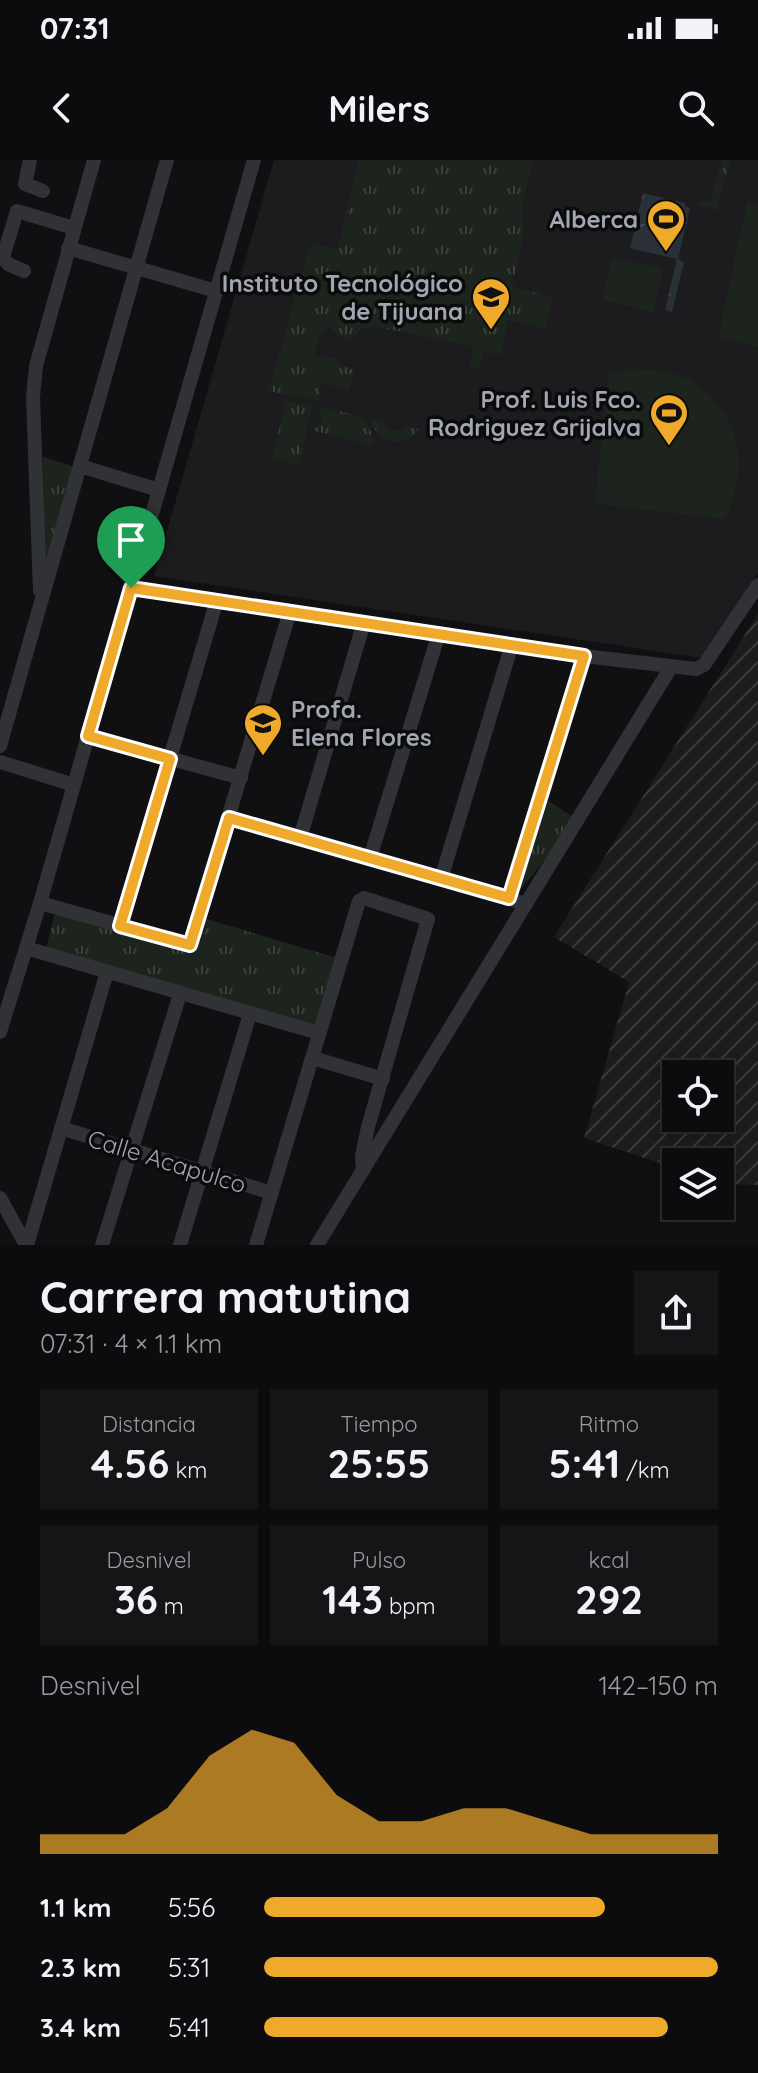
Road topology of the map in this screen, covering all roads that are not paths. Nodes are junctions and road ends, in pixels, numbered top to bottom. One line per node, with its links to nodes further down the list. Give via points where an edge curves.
1 (30, 160): 5 (street, via 25,184)
2 (94, 160): 6 (street)
3 (167, 160): 8 (street)
4 (254, 160): 10 (street)
5 (43, 191)
6 (74, 228): 7 (street); 9 (street, via 17,211 3,257)
7 (68, 248): 8 (street); 16 (street, via 34,386)
8 (136, 268): 10 (street); 11 (street)
9 (24, 271)
10 (216, 291): 12 (street)
11 (80, 466): 12 (street); 16 (street)
12 (159, 490): 14 (street)
13 (758, 585): 22 (street, via 704,665)
14 (131, 588): 15 (street); 23 (street)
15 (217, 600): 17 (street); 25 (street)
16 (41, 604): 24 (street)
17 (290, 611): 18 (street); 27 (street)
18 (364, 622): 19 (street); 30 (street)
19 (439, 633): 20 (street); 31 (street)
20 (512, 644): 21 (street); 32 (street)
21 (584, 656): 22 (street); 33 (street)
22 (671, 667): 35 (street)
23 (88, 736): 25 (street); 28 (street)
24 (0, 746)
25 (170, 759): 27 (street); 36 (street)
26 (0, 762): 28 (street)
27 (241, 778): 29 (street)
28 (74, 785): 34 (street)
29 (229, 818): 30 (street); 36 (street, via 190,945)
30 (300, 838): 31 (street)
31 (370, 858): 32 (street)
32 (441, 879): 33 (street)
33 (509, 898): 35 (street)
34 (40, 903): 36 (street); 37 (street)
35 (526, 904): 47 (street)
36 (120, 926)
37 (26, 948): 38 (street); 41 (street)
38 (107, 972): 39 (street); 45 (street)
39 (180, 994): 40 (street); 46 (street)
40 (250, 1014): 42 (street); 48 (street)
41 (0, 1032)
42 (319, 1033): 43 (street); 44 (street, via 361,899 426,918)
43 (313, 1058): 44 (street); 49 (street)
44 (383, 1079): 47 (street, via 365,1138)
45 (61, 1128): 46 (street, Calle Acapulco); 51 (street)
46 (130, 1150): 48 (street, Calle Acapulco); 52 (street)
47 (363, 1171): 55 (street)
48 (202, 1172): 49 (street, Calle Acapulco); 53 (street)
49 (272, 1193): 54 (street)
50 (0, 1198): 51 (street)
51 (27, 1245)
52 (102, 1245)
53 (180, 1245)
54 (256, 1245)
55 (317, 1245)

